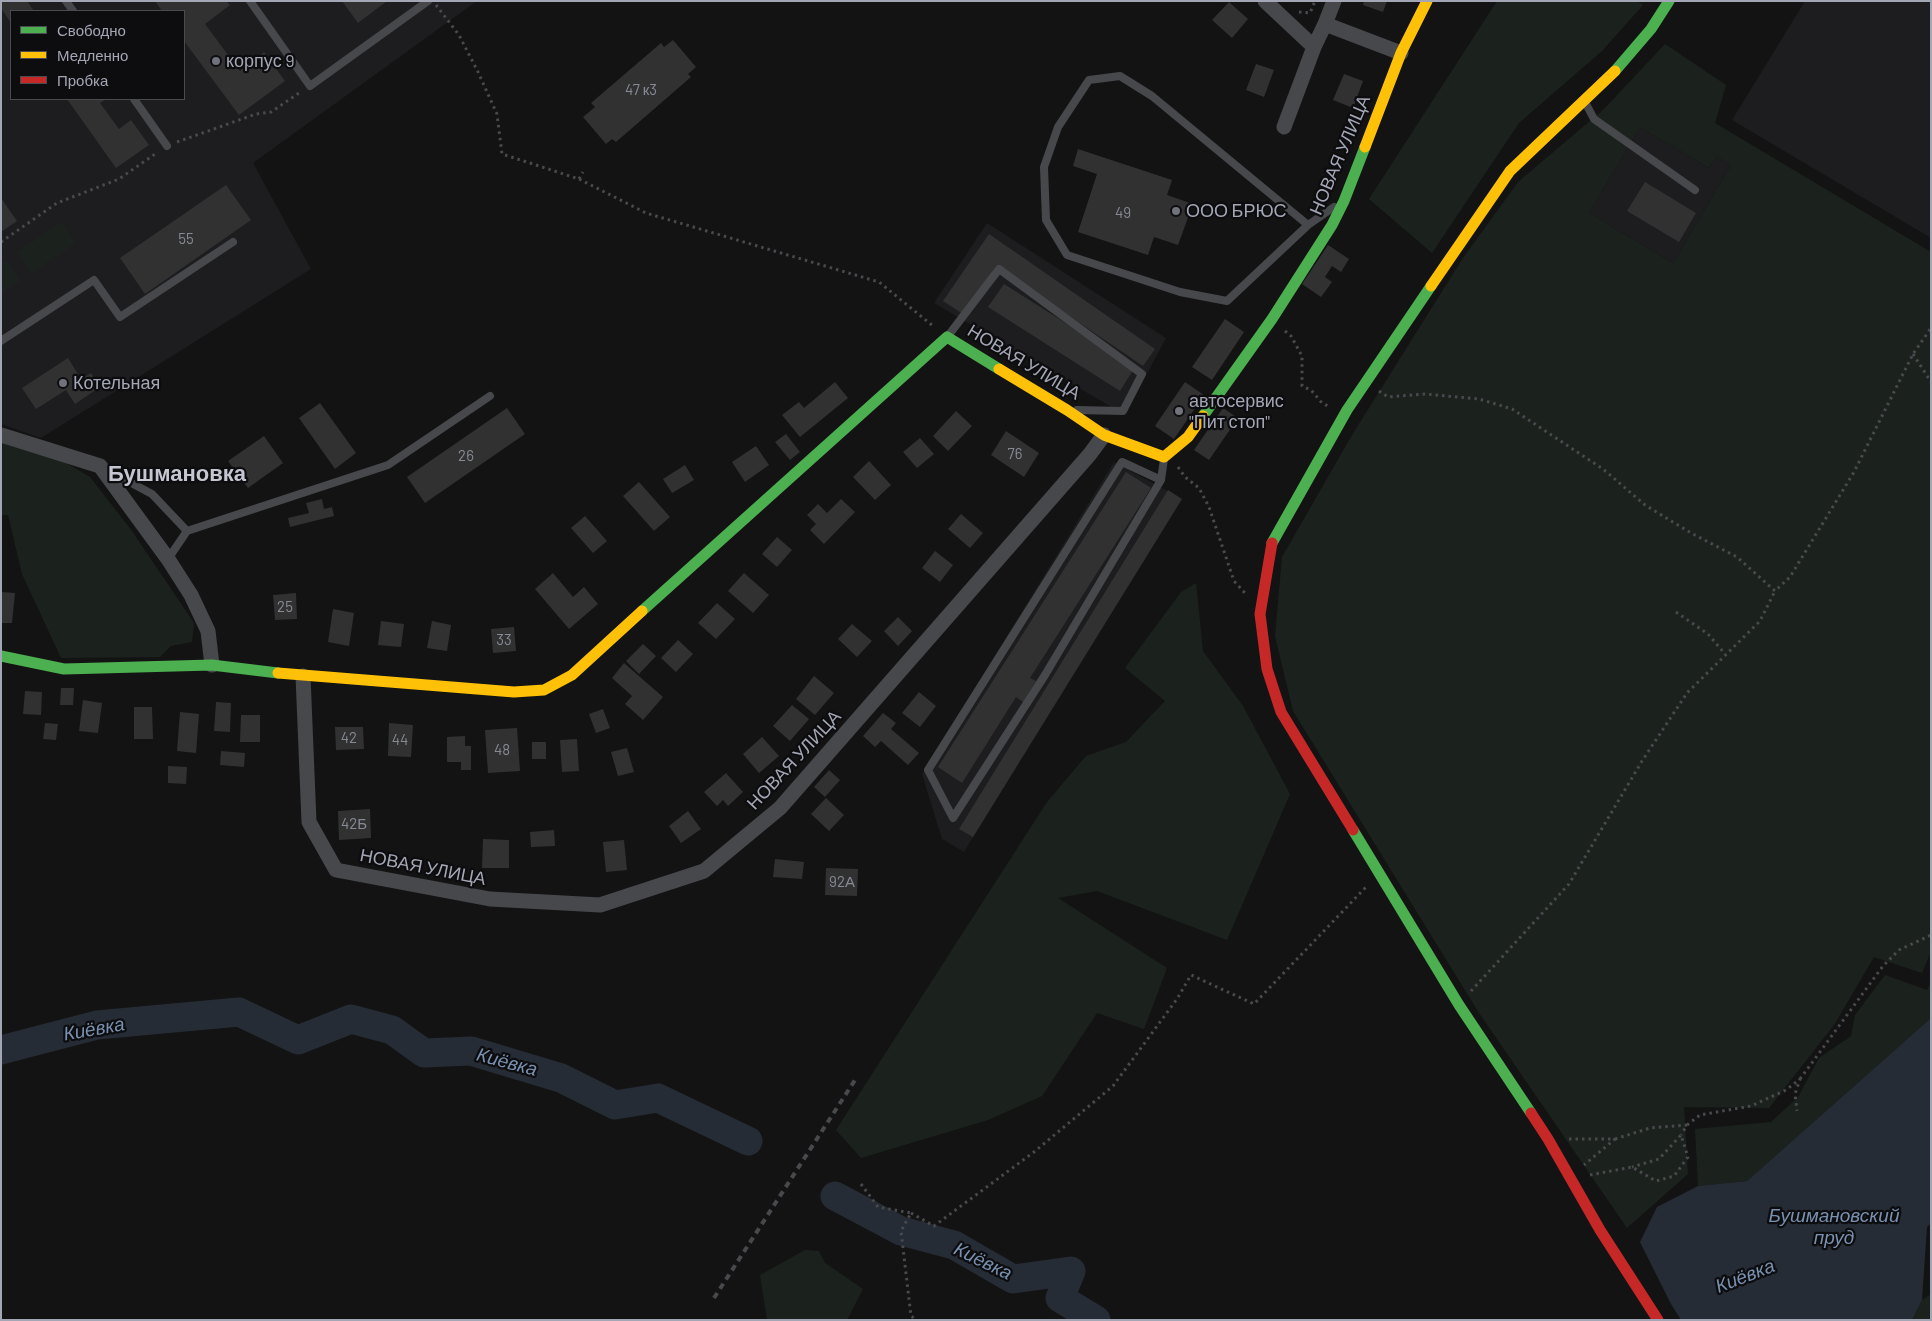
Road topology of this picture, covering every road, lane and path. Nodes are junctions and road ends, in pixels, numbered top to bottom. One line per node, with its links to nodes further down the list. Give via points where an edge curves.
1 (250, 1): 13 (lane)
2 (428, 1): 13 (lane)
3 (434, 1): 19 (path, via 458,35 497,114 502,154)
4 (1265, 1): 11 (street)
5 (1315, 1): 9 (path, via 1310,13 1299,12)
6 (1334, 1): 10 (street)
7 (1427, 1): 12 (street, НОВАЯ УЛИЦА)
8 (1669, 1): 15 (street, via 1652,29)
9 (1293, 7)
10 (1325, 24): 11 (street); 12 (street)
11 (1314, 47): 16 (street)
12 (1402, 53): 21 (street, НОВАЯ УЛИЦА)
13 (310, 86): 17 (path, via 271,112 256,114)
14 (135, 100): 17 (lane)
15 (1584, 100): 20 (lane, via 1594,119); 30 (street, via 1510,171)
16 (1284, 127)
17 (167, 146): 23 (path, via 119,179 57,203)
18 (583, 172): 19 (path)
19 (579, 179): 27 (path, via 646,213 879,282)
20 (1695, 190)
21 (1344, 201): 22 (lane); 25 (street, НОВАЯ УЛИЦА)
22 (1308, 225): 22 (lane, via 1227,301 1180,292 1067,254 1046,220 1044,167 1058,127 1089,80 1120,76 1152,96)
23 (1, 242)
24 (233, 242): 28 (lane, via 120,317 94,280)
25 (1272, 319): 34 (path, via 1291,336 1302,356 1302,386 1311,390 1322,403 1336,410); 37 (street, НОВАЯ УЛИЦА, via 1188,436)
26 (1931, 328): 29 (path)
27 (947, 337): 33 (street, НОВАЯ УЛИЦА); 33 (lane, via 999,269 1142,374 1123,411); 48 (street, НОВАЯ УЛИЦА, via 572,675 544,690 514,692)
28 (1, 341)
29 (1913, 354): 31 (path); 42 (path, via 1854,472 1790,577)
30 (1367, 381): 34 (street); 42 (path, via 1388,397 1425,394 1479,399 1512,410 1603,469 1645,505 1737,556)
31 (1931, 382)
32 (490, 396): 40 (lane, via 388,465)
33 (1067, 410): 36 (street, НОВАЯ УЛИЦА)
34 (1347, 410): 44 (street, via 1271,544)
35 (1, 435): 38 (street)
36 (1104, 435): 37 (street, НОВАЯ УЛИЦА); 48 (street, НОВАЯ УЛИЦА, via 780,808 704,871 600,905 490,899 336,870 309,822)
37 (1164, 457): 39 (lane); 44 (path, via 1199,488 1209,507 1234,580)
38 (100, 466): 40 (lane, via 152,494); 41 (street)
39 (1161, 480): 39 (lane, via 1045,675 953,818 928,770 1122,462)
40 (187, 530): 41 (lane)
41 (168, 559): 47 (street, via 191,595 208,631)
42 (1774, 591): 45 (path, via 1760,621)
43 (1676, 612): 45 (path, via 1708,634)
44 (1260, 614): 49 (street, via 1267,669 1282,712)
45 (1725, 654): 51 (path, via 1687,693 1642,761 1569,884)
46 (1, 656): 47 (street, НОВАЯ УЛИЦА, via 64,668)
47 (212, 665): 48 (street, НОВАЯ УЛИЦА)
48 (302, 676)
49 (1378, 874): 51 (street); 61 (path, via 1254,1004 1191,975 1113,1086 1034,1152 934,1226)
50 (1931, 935): 52 (path, via 1899,950 1882,966)
51 (1458, 1005): 56 (street)
52 (1800, 1079): 53 (path, via 1795,1094); 54 (path, via 1786,1090 1751,1106 1700,1114)
53 (1797, 1112)
54 (1687, 1125): 55 (path); 57 (path, via 1650,1128)
55 (1681, 1135): 58 (path, via 1659,1158); 58 (path, via 1688,1156 1674,1176 1656,1181)
56 (1548, 1139): 57 (path); 59 (street)
57 (1615, 1139): 59 (path)
58 (1632, 1167): 59 (path)
59 (1570, 1179): 63 (street)
60 (861, 1184): 61 (path, via 878,1207)
61 (910, 1213): 62 (path, via 901,1231 911,1316)
62 (917, 1320)
63 (1658, 1320)

